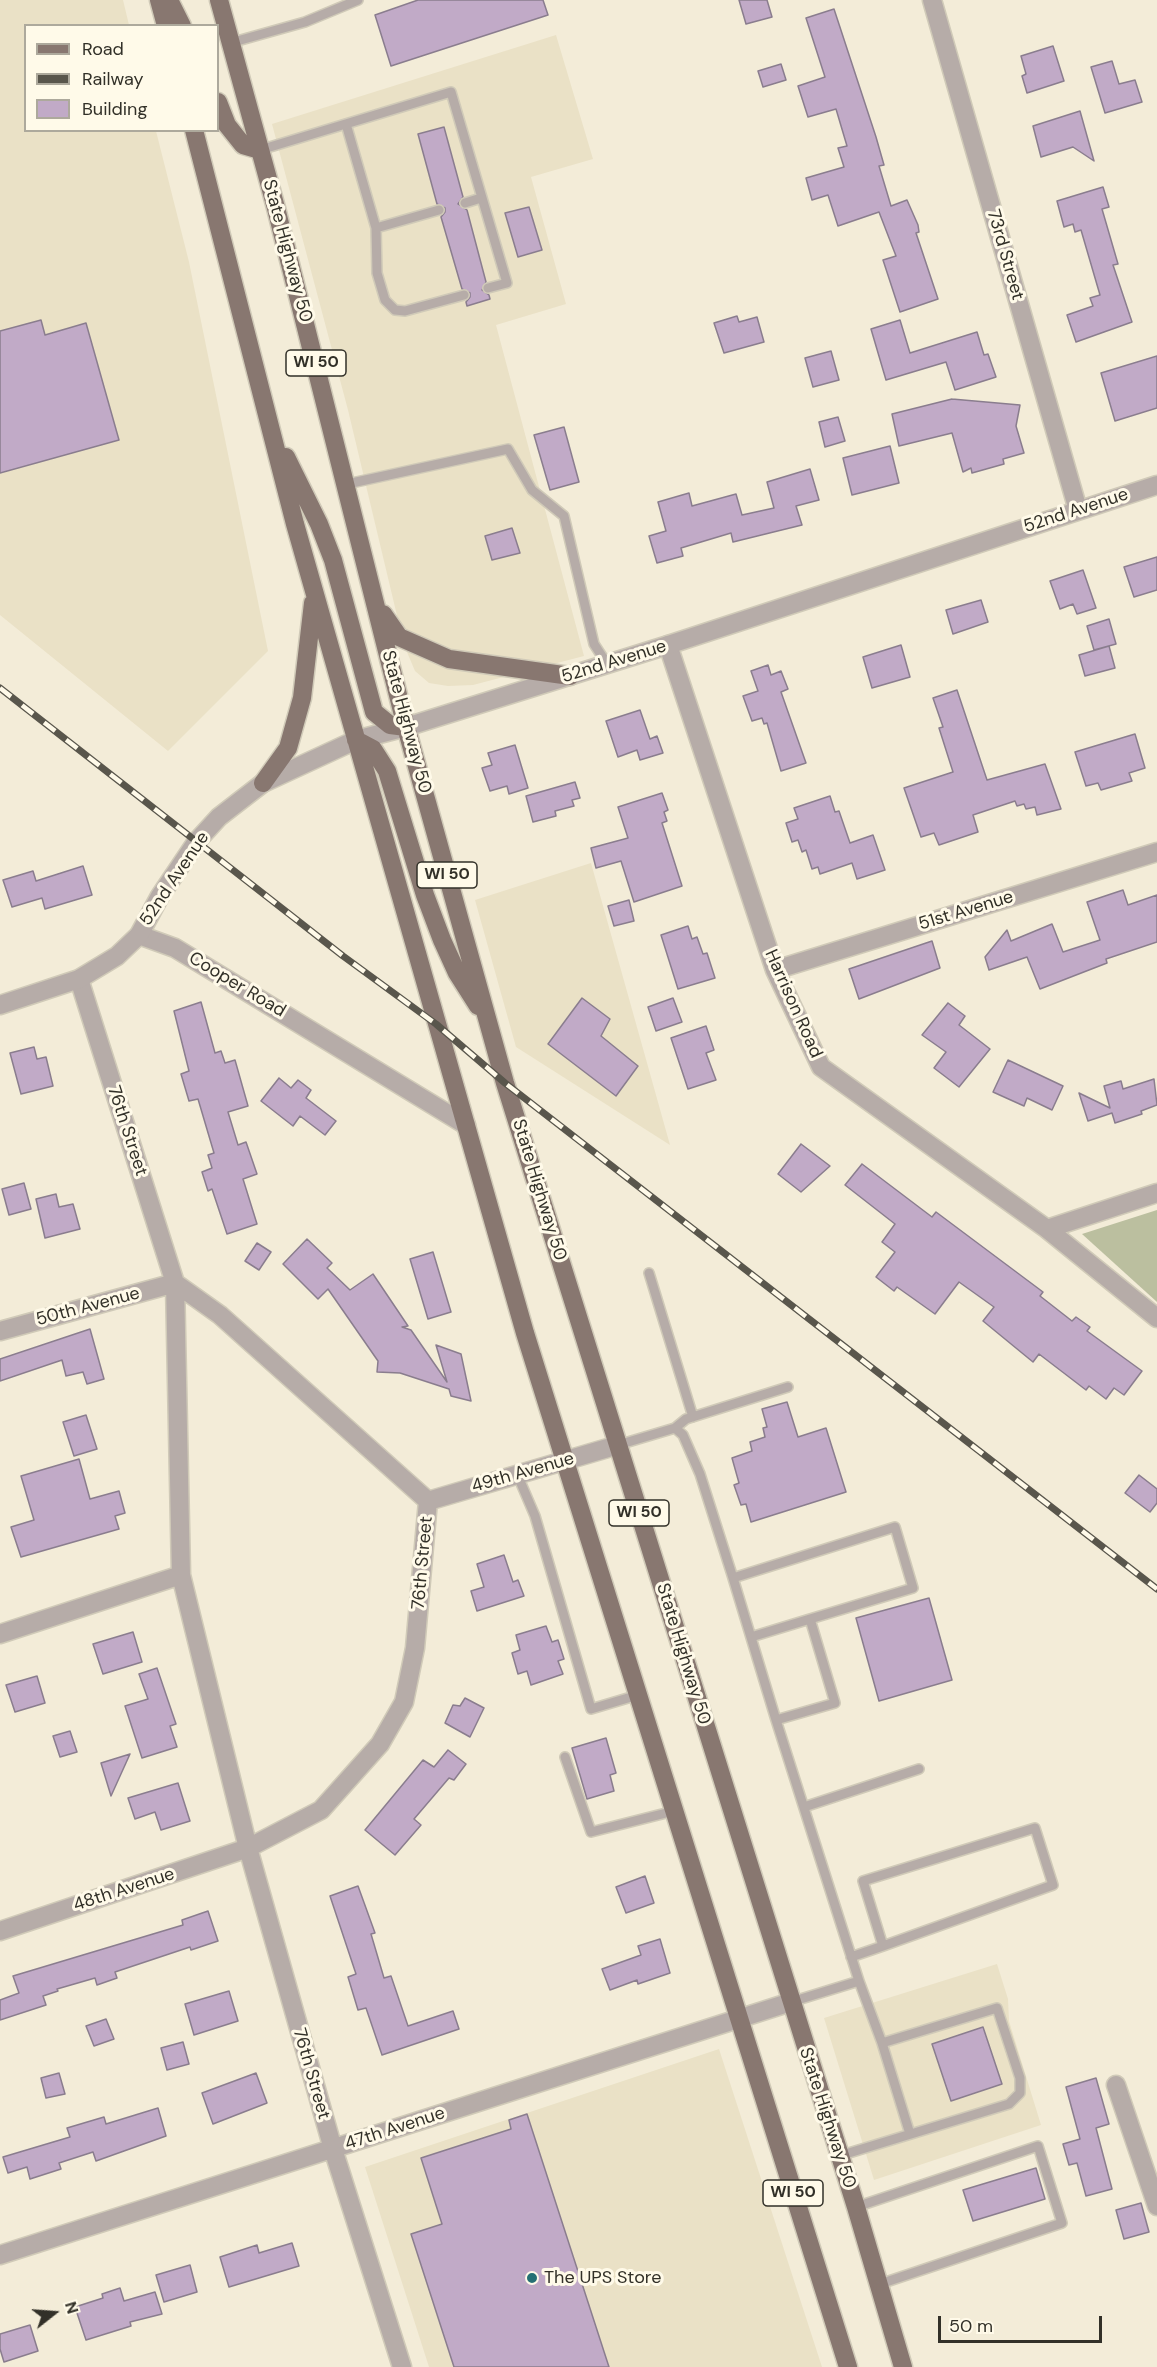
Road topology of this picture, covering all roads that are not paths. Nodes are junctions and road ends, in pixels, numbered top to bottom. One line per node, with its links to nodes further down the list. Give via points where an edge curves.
1 (159, 0): 6 (main road)
2 (170, 0): 7 (main road)
3 (219, 0): 8 (main road, State Highway 50 / WI 50)
4 (358, 0): 8 (lane, via 305,22)
5 (932, 0): 22 (street, 73rd Street)
6 (165, 24)
7 (181, 24)
8 (230, 43): 12 (main road, State Highway 50 / WI 50)
9 (219, 105): 12 (main road, via 227,125 243,144)
10 (346, 124): 12 (lane); 13 (lane, via 451,92); 16 (lane)
11 (195, 132): 19 (main road, WI 50)
12 (260, 150): 20 (main road, State Highway 50 / WI 50)
13 (481, 198): 14 (lane); 17 (lane, via 507,283)
14 (465, 203)
15 (439, 210): 16 (lane)
16 (376, 228): 18 (lane, via 377,273 385,300 394,310 405,311)
17 (488, 288)
18 (464, 296)
19 (269, 423): 23 (main road, WI 50); 28 (main road, via 333,560 374,712 390,725)
20 (347, 484): 24 (main road, State Highway 50 / WI 50); 26 (lane, via 508,449 532,490 564,516 594,644)
21 (1157, 485): 22 (street, 52nd Avenue)
22 (1078, 510): 25 (street, 52nd Avenue)
23 (314, 592): 29 (main road, WI 50); 30 (main road, via 302,698 288,748)
24 (376, 603): 27 (main road, via 399,637 449,659); 28 (main road, State Highway 50 / WI 50)
25 (668, 645): 26 (street, 52nd Avenue); 33 (street, Harrison Road)
26 (607, 664): 27 (street, 52nd Avenue)
27 (570, 676): 28 (street, 52nd Avenue)
28 (406, 727): 29 (street, 52nd Avenue); 36 (main road, State Highway 50 / WI 50)
29 (356, 740): 30 (street, 52nd Avenue); 36 (main road, via 373,749 387,771 442,940 457,973); 37 (main road, WI 50)
30 (263, 783): 32 (street, 52nd Avenue, via 219,817 197,841)
31 (1157, 852): 33 (street, 51st Avenue)
32 (138, 935): 34 (street, via 117,956); 37 (street, Cooper Road, via 176,948)
33 (775, 970): 39 (street, Harrison Road, via 821,1067)
34 (79, 979): 35 (street); 41 (street, 76th Street)
35 (0, 1005)
36 (489, 1023): 47 (main road, State Highway 50 / WI 50)
37 (466, 1125): 48 (main road, WI 50)
38 (1157, 1193): 39 (street)
39 (1047, 1229): 42 (street, Harrison Road)
40 (649, 1273): 45 (lane)
41 (176, 1283): 43 (street, 50th Avenue); 50 (street, 76th Street, via 220,1315); 51 (street, 76th Street)
42 (1157, 1318)
43 (0, 1331)
44 (788, 1387): 45 (lane)
45 (693, 1417): 46 (lane)
46 (675, 1428): 47 (lane); 52 (lane, via 689,1446 700,1474)
47 (618, 1445): 48 (street, 49th Avenue); 67 (main road, State Highway 50 / WI 50)
48 (565, 1460): 49 (street, 49th Avenue); 56 (main road, WI 50)
49 (517, 1474): 50 (street, 49th Avenue); 56 (lane, via 535,1516 591,1709)
50 (428, 1501): 62 (street, 76th Street, via 416,1648 404,1702 380,1744 321,1809)
51 (181, 1575): 54 (street); 62 (street, 76th Street)
52 (733, 1578): 53 (lane, via 895,1527 914,1588); 55 (lane)
53 (810, 1619): 55 (lane); 57 (lane, via 835,1703)
54 (0, 1634)
55 (751, 1637): 57 (lane)
56 (638, 1695): 61 (main road, WI 50)
57 (776, 1720): 60 (lane)
58 (564, 1757): 61 (lane, via 591,1833)
59 (920, 1769): 60 (lane)
60 (804, 1807): 65 (lane)
61 (674, 1811): 68 (main road, WI 50)
62 (248, 1848): 63 (street, 48th Avenue); 72 (street, 76th Street)
63 (0, 1931)
64 (883, 1946): 64 (lane, via 1053,1885 1035,1828 863,1881); 65 (lane)
65 (851, 1956): 66 (lane)
66 (859, 1981): 67 (lane); 69 (lane)
67 (791, 2002): 68 (street, 47th Avenue); 73 (main road, State Highway 50 / WI 50)
68 (738, 2018): 72 (street, 47th Avenue); 79 (main road, WI 50)
69 (882, 2043): 71 (lane); 71 (lane, via 997,2008 1020,2078 1020,2093 1009,2104)
70 (1116, 2085): 74 (street)
71 (910, 2134): 73 (lane)
72 (333, 2149): 76 (street, 47th Avenue); 78 (street, 76th Street)
73 (839, 2156): 75 (main road, State Highway 50 / WI 50)
74 (1157, 2206)
75 (856, 2207): 77 (main road, State Highway 50 / WI 50); 77 (lane, via 1038,2146 1062,2223)
76 (0, 2255)
77 (878, 2285): 80 (main road, State Highway 50 / WI 50)
78 (402, 2367)
79 (848, 2367)
80 (903, 2367)

